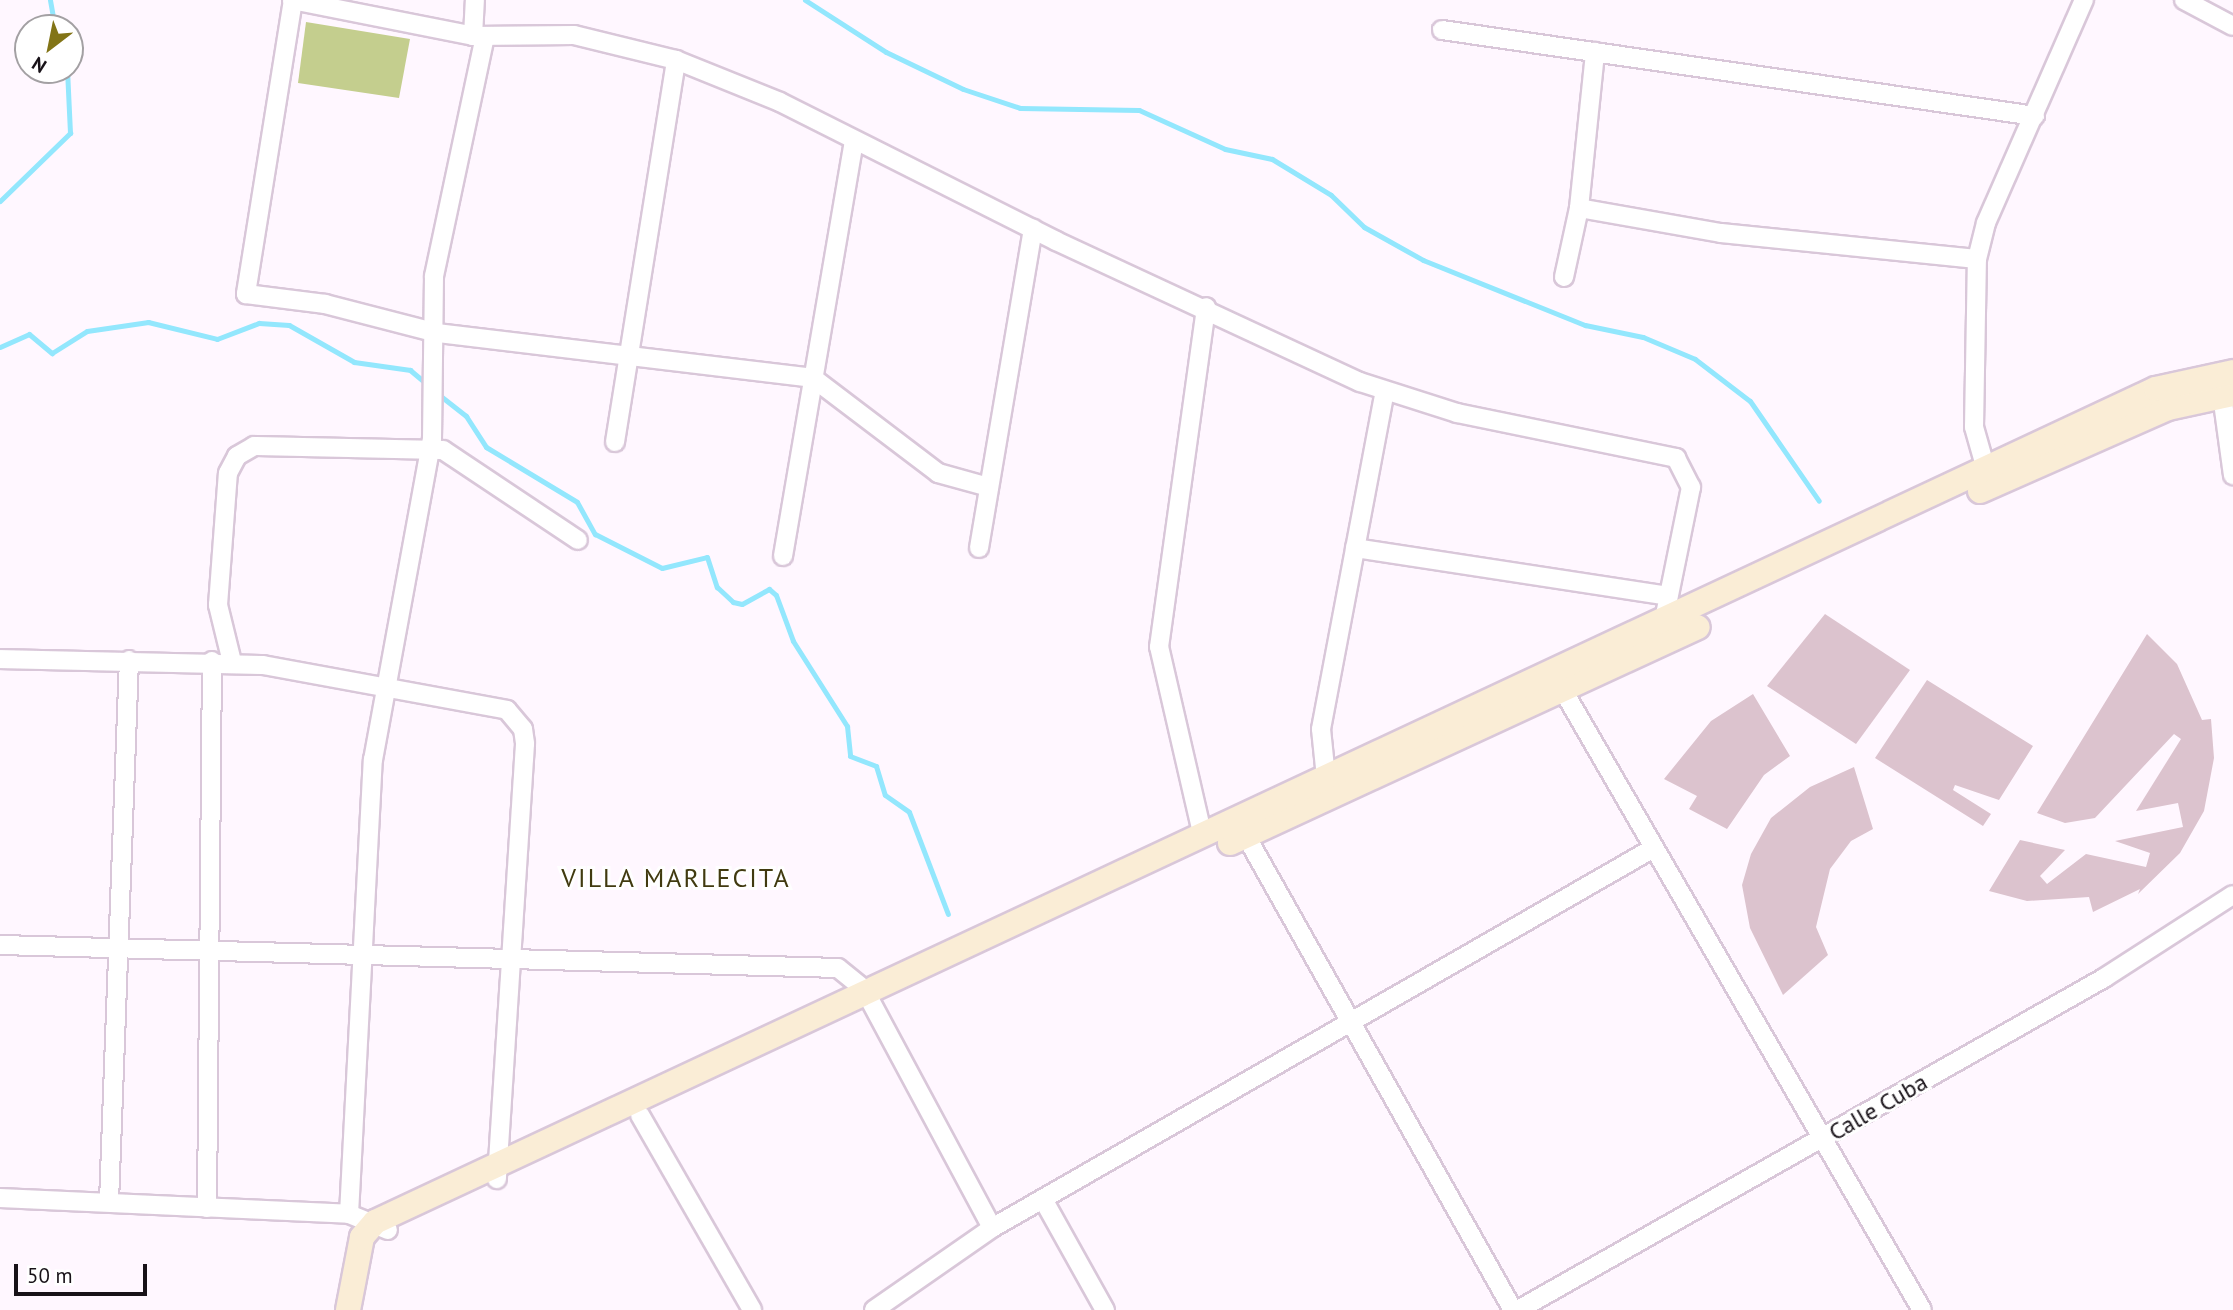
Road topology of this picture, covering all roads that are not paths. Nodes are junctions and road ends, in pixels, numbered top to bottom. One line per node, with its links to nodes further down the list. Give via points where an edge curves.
1 (292, 0): 9 (street); 19 (street, via 246,295 325,304)
2 (475, 0): 9 (street)
3 (2073, 0): 6 (street)
4 (2084, 0): 6 (street)
5 (2184, 0): 7 (street)
6 (2076, 19): 12 (street)
7 (2233, 26)
8 (1442, 30): 10 (street)
9 (479, 36): 11 (street, via 574,36); 19 (street, via 434,276)
10 (1595, 52): 12 (street); 14 (street)
11 (676, 60): 13 (street, via 751,88); 20 (street)
12 (2035, 116): 16 (street, via 1986,223)
13 (854, 141): 15 (street); 22 (street)
14 (1579, 208): 16 (street, via 1721,233); 17 (street)
15 (1033, 229): 18 (street); 29 (street)
16 (1977, 259): 28 (street, via 1974,427)
17 (1564, 277)
18 (1206, 307): 23 (street); 44 (street, via 1159,647)
19 (437, 333): 20 (street); 26 (street)
20 (629, 357): 22 (street); 25 (street)
21 (2233, 372): 28 (street, via 2156,389)
22 (813, 378): 29 (street, via 938,473); 33 (street)
23 (1385, 391): 32 (street); 34 (street, via 1526,429 1676,458 1691,487)
24 (2227, 395): 27 (street); 28 (street, via 2168,408)
25 (615, 442)
26 (430, 449): 30 (street, via 467,460); 39 (street, via 254,446 237,456 228,473 218,605); 40 (street)
27 (2233, 475)
28 (1988, 478): 35 (street); 41 (street)
29 (989, 487): 31 (street)
30 (578, 540)
31 (979, 548)
32 (1355, 548): 34 (street); 42 (street, via 1321,729)
33 (783, 556)
34 (1667, 596): 35 (street)
35 (1663, 625): 42 (street)
36 (0, 659): 37 (street)
37 (129, 660): 38 (street); 48 (street)
38 (212, 661): 39 (street); 49 (street)
39 (232, 662): 40 (street)
40 (389, 687): 50 (street, via 373,760); 51 (street, via 490,702 523,729)
41 (1564, 692): 42 (street); 45 (street)
42 (1327, 790): 43 (street); 44 (street)
43 (1246, 836): 52 (street); 53 (street)
44 (1203, 837): 52 (street)
45 (1652, 849): 53 (street); 55 (street)
46 (2233, 895): 55 (street, Calle Cuba, via 2104,978)
47 (0, 945): 48 (street)
48 (122, 948): 49 (street); 59 (street)
49 (205, 950): 50 (street); 60 (street)
50 (363, 954): 51 (street); 61 (street)
51 (507, 958): 52 (street, via 803,963 838,968); 56 (street)
52 (868, 996): 54 (street); 56 (street); 63 (street)
53 (1350, 1024): 58 (street); 68 (street)
54 (640, 1115): 56 (street); 65 (street)
55 (1820, 1141): 69 (street, Calle Cuba); 70 (street)
56 (497, 1171): 62 (street)
57 (0, 1198): 59 (street)
58 (1044, 1201): 63 (street); 67 (street)
59 (108, 1202): 60 (street)
60 (207, 1208): 61 (street)
61 (349, 1214): 62 (street)
62 (382, 1226): 64 (street, via 354,1272)
63 (992, 1228): 66 (street)
64 (348, 1310)
65 (752, 1310)
66 (874, 1310)
67 (1105, 1310)
68 (1513, 1310)
69 (1518, 1310)
70 (1922, 1310)

